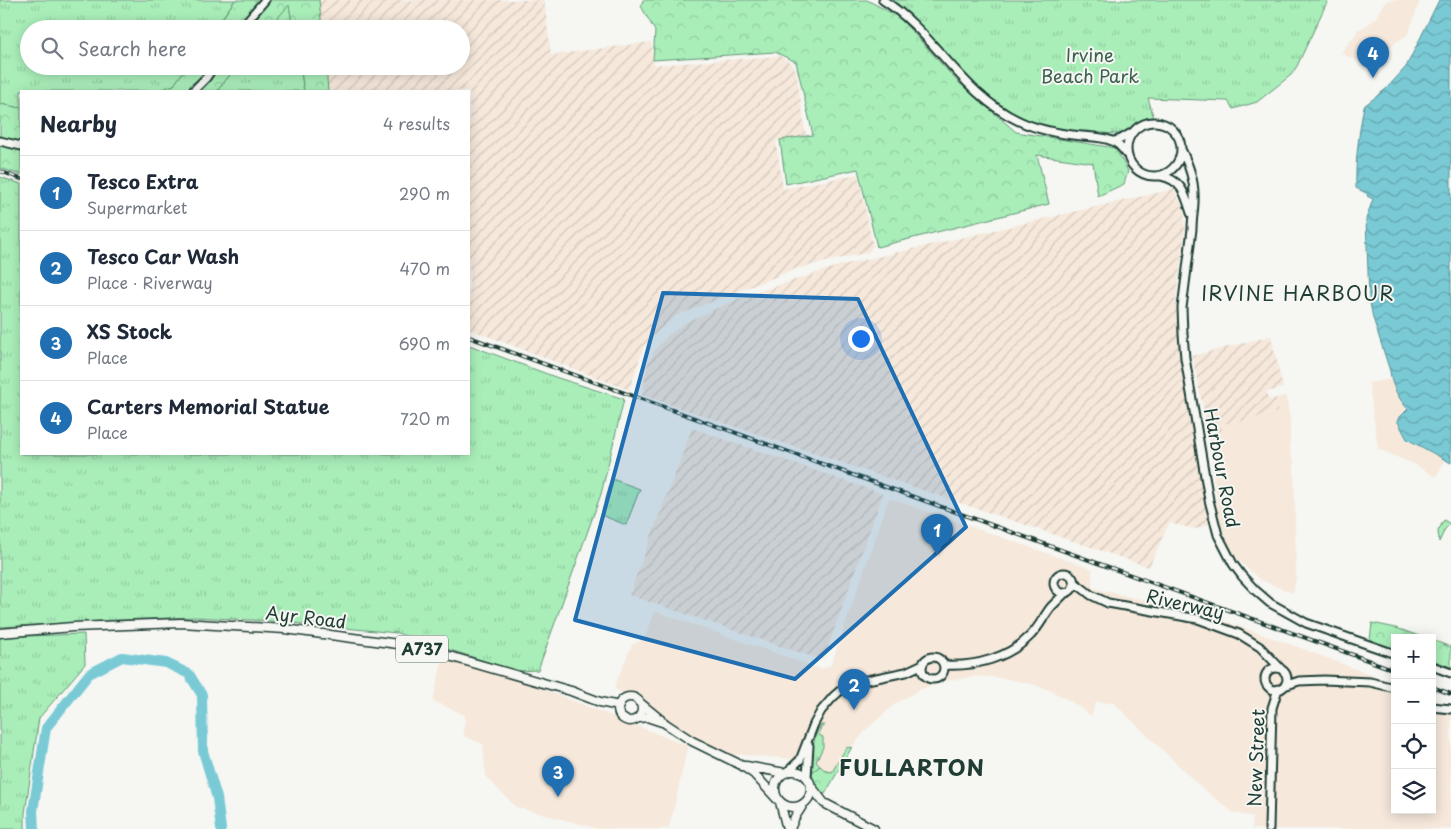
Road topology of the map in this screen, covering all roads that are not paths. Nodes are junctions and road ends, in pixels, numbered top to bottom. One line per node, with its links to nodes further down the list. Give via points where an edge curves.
1 (264, 0): 3 (street)
2 (883, 0): 8 (street, via 913,23 974,90 1020,122 1051,131)
3 (247, 20)
4 (208, 75): 5 (street)
5 (194, 90)
6 (1138, 128): 8 (street); 10 (street, via 1162,123 1176,133); 11 (street, via 1128,143)
7 (0, 140): 9 (street)
8 (1114, 141): 11 (street)
9 (20, 146)
10 (1181, 149): 12 (street, via 1172,169); 13 (street, Harbour Road, via 1188,163 1194,193)
11 (1128, 156): 12 (street, via 1146,175)
12 (1159, 176): 13 (street, Harbour Road, via 1178,183)
13 (1192, 216): 20 (street, Harbour Road, via 1182,308 1183,342 1209,500 1218,535 1242,576 1270,603 1306,623)
14 (1073, 581): 15 (street, via 1068,574 1062,574 1057,576); 16 (street, via 1073,586); 17 (street, Riverway)
15 (1054, 584): 16 (street, via 1059,592); 18 (street)
16 (1066, 592): 17 (street, Riverway); 18 (street)
17 (1091, 595): 21 (street, Riverway, via 1108,603 1198,619 1239,634)
18 (1051, 607): 24 (street, via 1042,622 1016,648 974,664)
19 (0, 632): 33 (main road, Ayr Road / A737, via 181,623 285,629 398,644 442,654)
20 (1391, 653)
21 (1266, 654): 25 (street); 26 (street, Riverway)
22 (923, 664): 24 (street, via 935,657 942,661); 27 (street); 29 (street)
23 (1436, 667): 28 (street)
24 (944, 668): 29 (street, via 939,678 931,679)
25 (1270, 670): 26 (street); 32 (street, via 1266,681 1272,688)
26 (1283, 671): 30 (street); 32 (street, via 1287,680)
27 (906, 672): 29 (street); 41 (street, via 857,682 841,690 821,711)
28 (1451, 673)
29 (925, 674)
30 (1300, 681): 31 (street, via 1370,682); 32 (street)
31 (1391, 687)
32 (1281, 688): 51 (street, New Street, via 1272,708)
33 (600, 702): 35 (main road, Ayr Road / A737); 38 (main road, Ayr Road / A737)
34 (639, 702): 35 (main road, A737, via 626,698); 39 (main road, via 642,711); 40 (main road, A737)
35 (619, 706): 38 (main road)
36 (1436, 707): 37 (street)
37 (1451, 709)
38 (620, 716): 39 (main road, A737, via 628,721)
39 (639, 718): 40 (main road, A737, via 647,717)
40 (666, 724): 42 (main road, A737)
41 (810, 733): 43 (street, via 800,760); 44 (street)
42 (741, 765): 43 (main road, A737); 46 (main road, A737)
43 (786, 772): 44 (main road, via 798,771); 46 (main road, via 775,784)
44 (807, 777): 45 (main road)
45 (812, 786): 47 (main road); 48 (main road)
46 (779, 801): 48 (main road, via 790,808); 49 (main road)
47 (824, 803): 48 (main road); 50 (main road)
48 (804, 804): 49 (main road)
49 (789, 829)
50 (874, 829)
51 (1270, 829)

